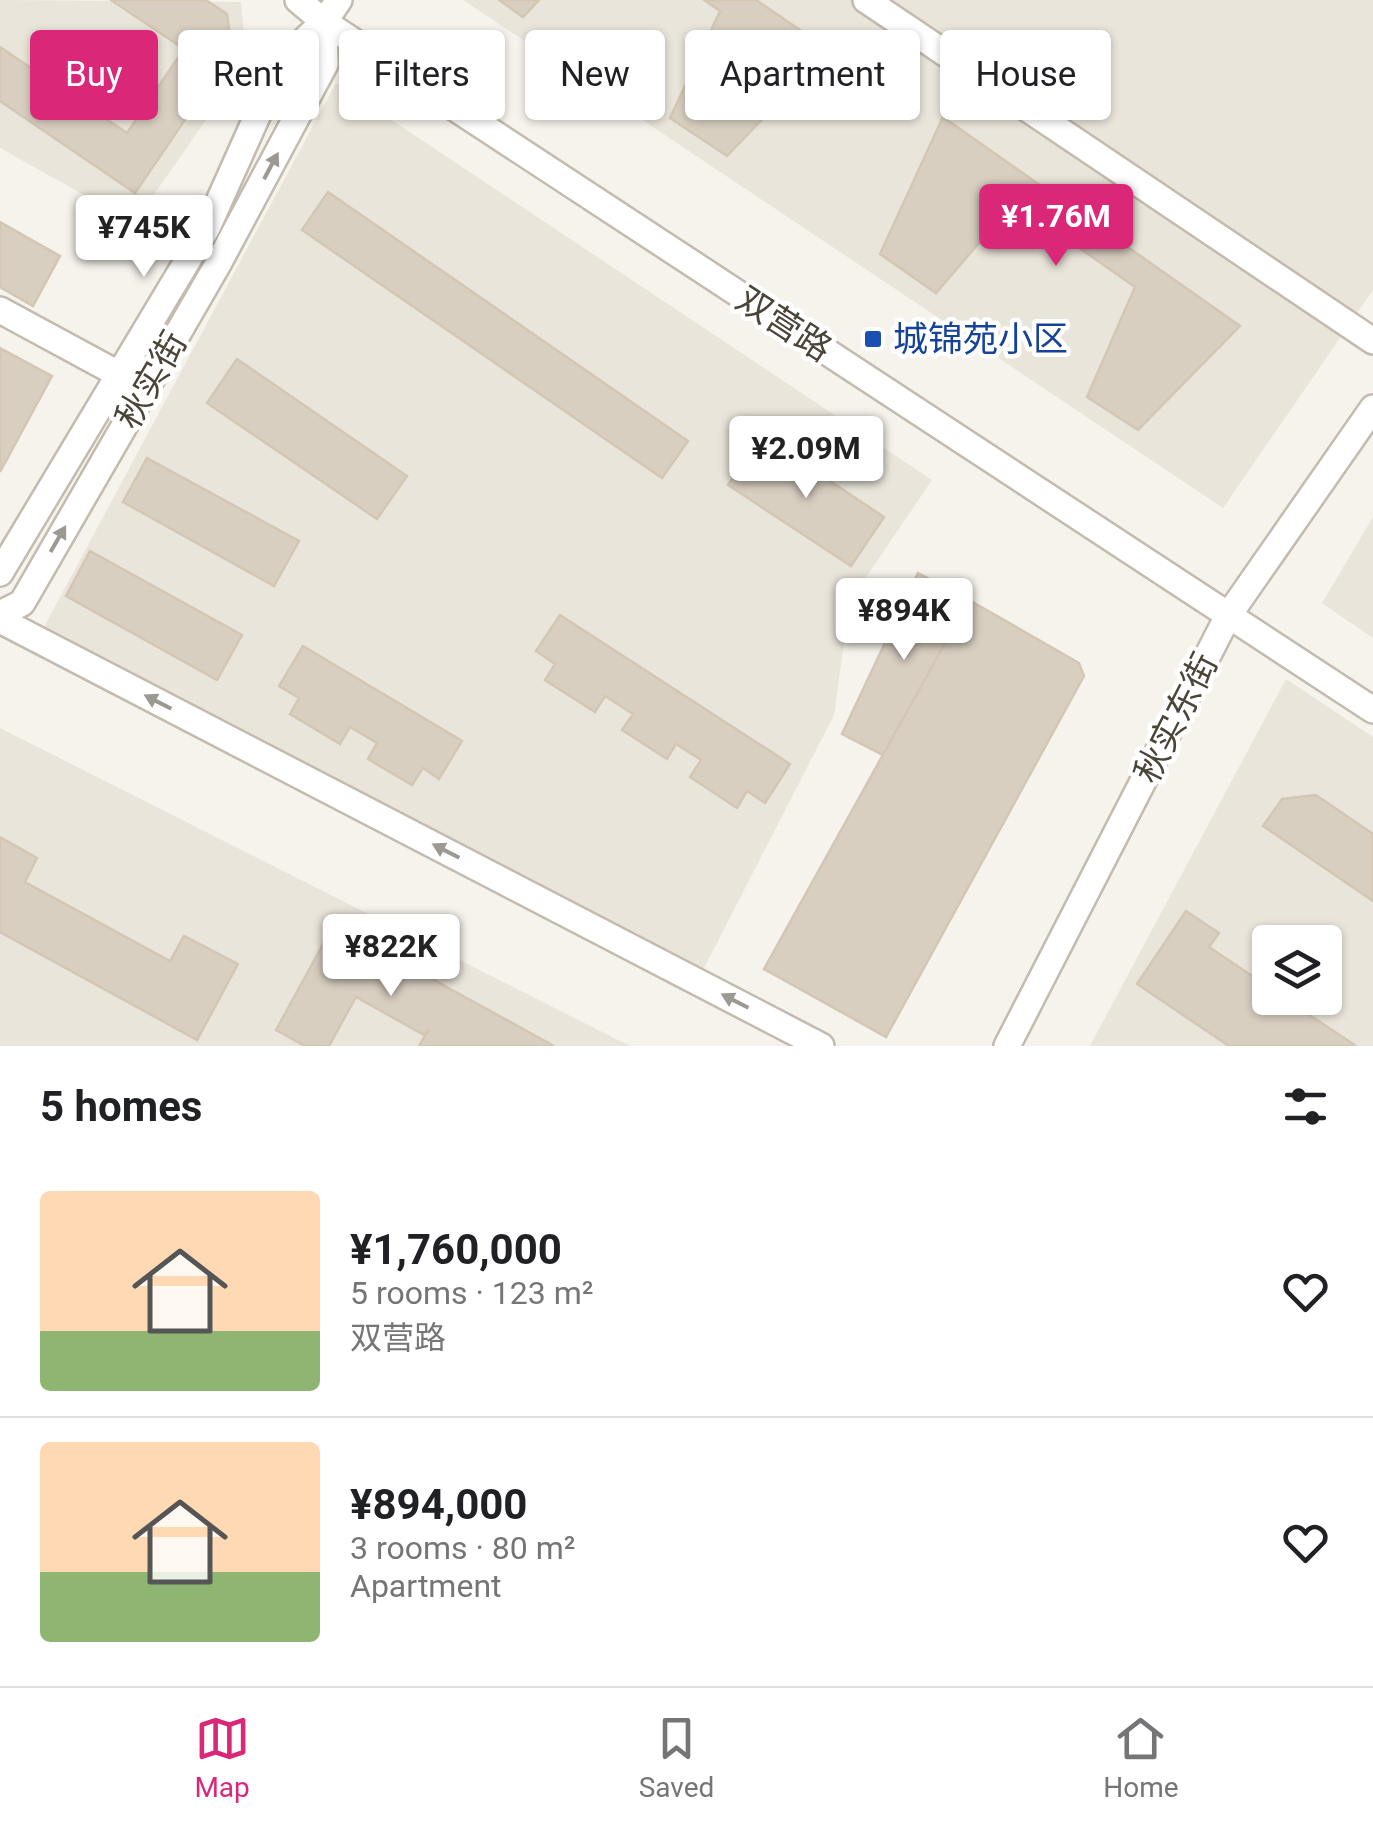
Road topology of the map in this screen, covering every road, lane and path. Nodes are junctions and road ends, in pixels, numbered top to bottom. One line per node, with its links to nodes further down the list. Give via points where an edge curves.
1 (298, 0): 4 (street, 双营路)
2 (340, 0): 4 (street, 秋实街)
3 (866, 0): 10 (street)
4 (324, 22): 5 (street, 秋实街); 6 (street, 秋实街); 15 (street, 双营路)
5 (315, 30)
6 (319, 75)
7 (258, 120): 11 (street, 秋实街, via 207,228)
8 (295, 120): 12 (street, 秋实街, one-way to 8)
9 (0, 310): 11 (street)
10 (1373, 341)
11 (119, 374): 12 (street); 14 (street, 秋实街)
12 (146, 388): 16 (street, 秋实街, one-way to 12, via 22,603)
13 (1373, 408): 15 (street, 秋实东街)
14 (0, 574)
15 (1228, 616): 17 (street, 双营路); 19 (street, 秋实东街)
16 (0, 617): 18 (street, one-way to 16)
17 (1373, 710)
18 (821, 1046)
19 (1008, 1046)

